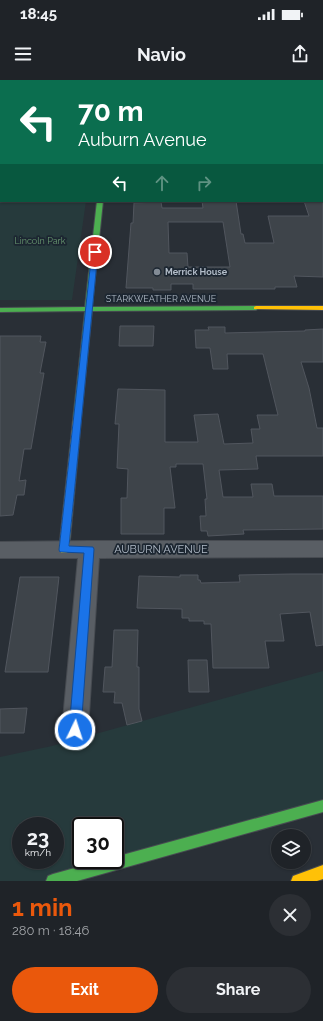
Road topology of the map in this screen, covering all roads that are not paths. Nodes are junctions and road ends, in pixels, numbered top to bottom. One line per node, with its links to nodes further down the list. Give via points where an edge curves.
1 (100, 202): 3 (main road)
2 (323, 308): 3 (main road, STARKWEATHER AVENUE)
3 (88, 309): 4 (main road, STARKWEATHER AVENUE); 8 (main road)
4 (0, 310)
5 (90, 549): 6 (street, AUBURN AVENUE); 8 (street, AUBURN AVENUE); 9 (street)
6 (323, 549)
7 (0, 550): 8 (street, AUBURN AVENUE)
8 (64, 550)
9 (75, 730)
10 (323, 806): 12 (main road)
11 (323, 872): 13 (main road)
12 (53, 881)
13 (298, 881)

